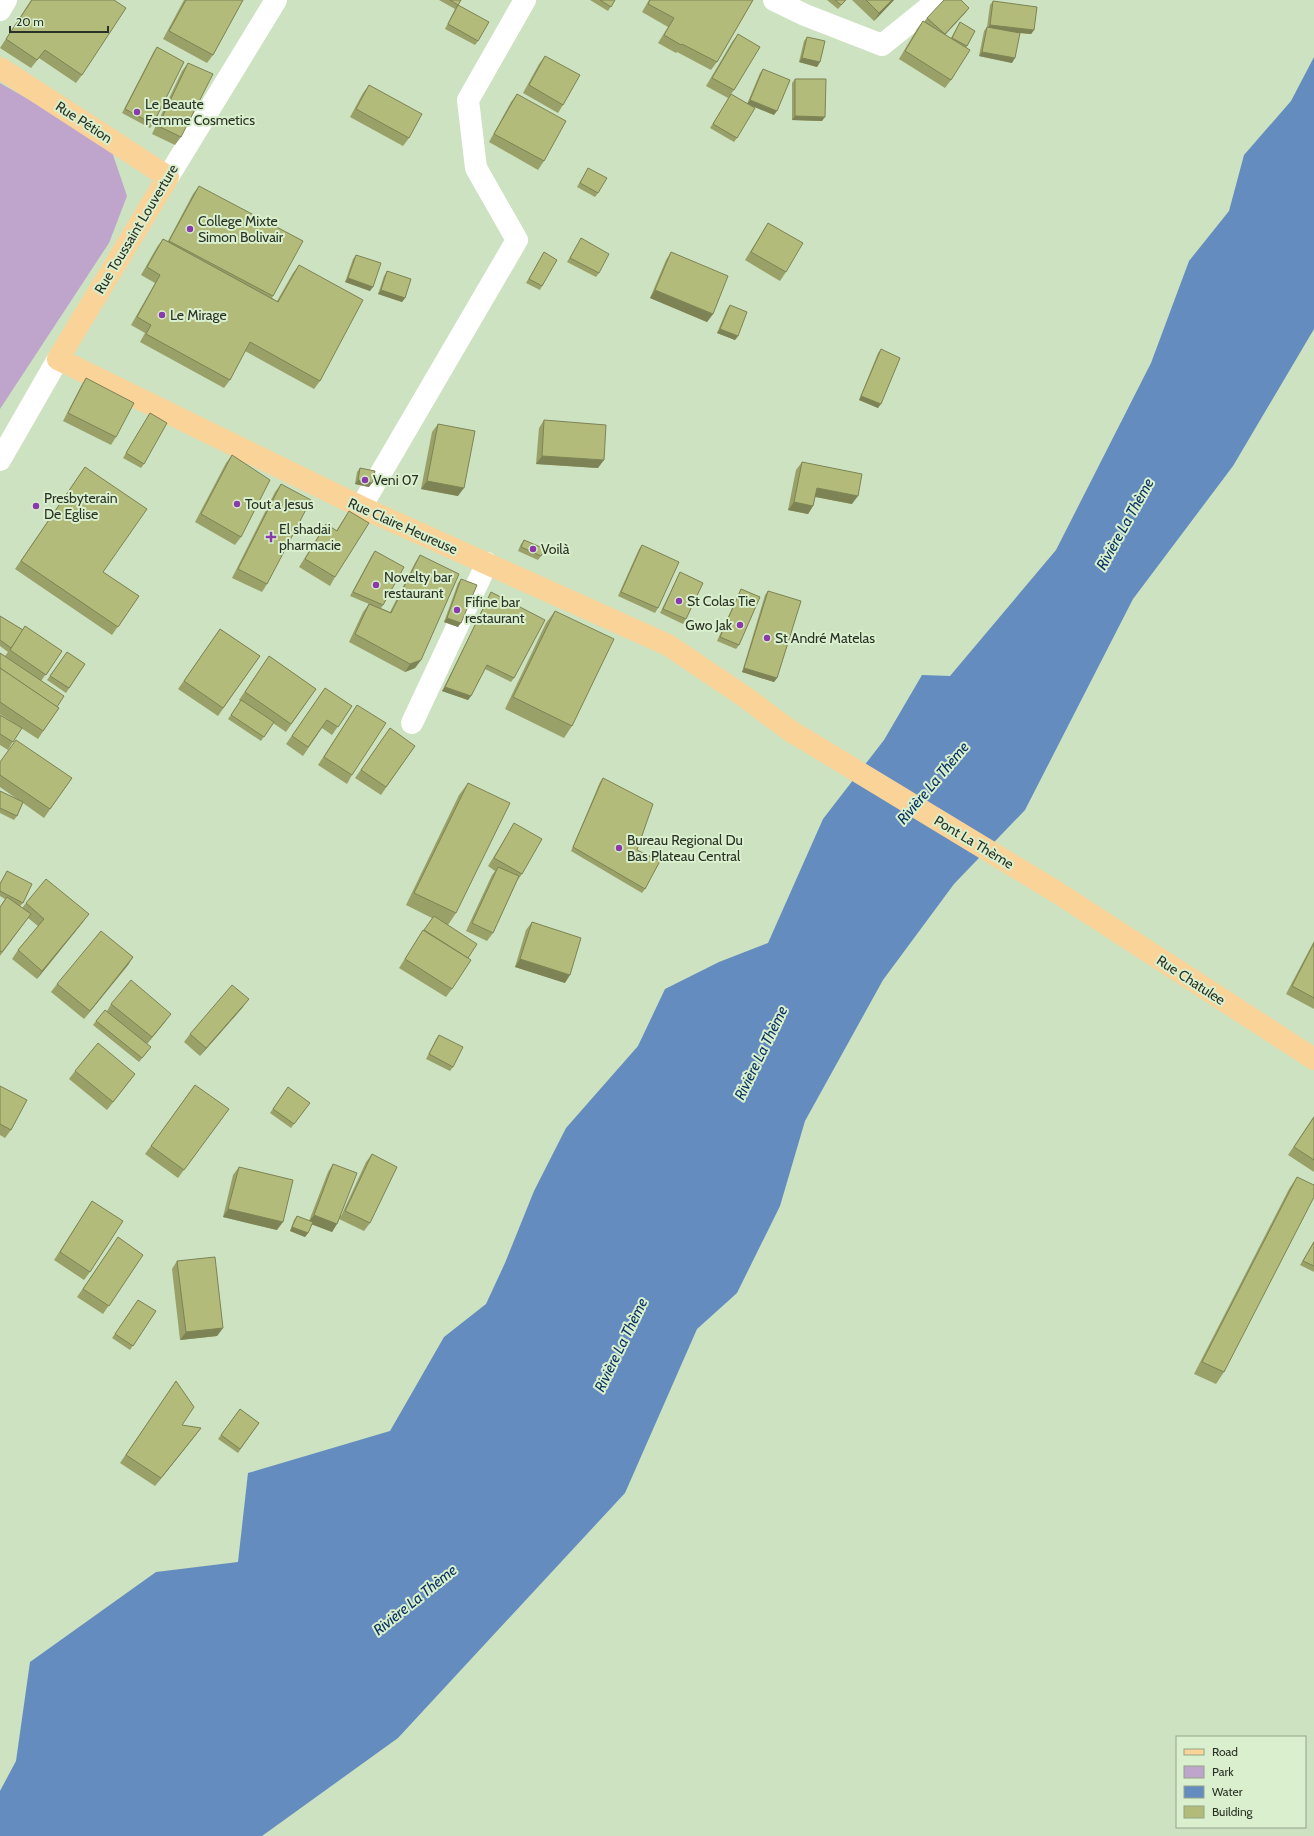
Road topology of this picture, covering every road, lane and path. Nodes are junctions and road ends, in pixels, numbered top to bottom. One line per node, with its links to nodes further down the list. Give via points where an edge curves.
1 (6, 0): 6 (street)
2 (276, 0): 8 (street, Rue Toussaint Louverture)
3 (524, 0): 11 (street, via 468,100 476,168 517,240)
4 (774, 0): 5 (street, via 882,45)
5 (938, 0)
6 (0, 10)
7 (0, 68): 8 (main road, Rue Pétion)
8 (168, 177): 9 (main road, Rue Toussaint Louverture)
9 (58, 359): 10 (street, Rue Toussaint Louverture); 11 (main road, Rue Claire Heureuse)
10 (0, 460)
11 (361, 507): 12 (main road, Rue Claire Heureuse)
12 (487, 563): 13 (main road, Rue Claire Heureuse, via 668,645); 14 (street)
13 (745, 697): 15 (main road, Pont La Thème, via 789,730)
14 (412, 723)
15 (1062, 896): 16 (main road, Rue Chatulee)
16 (1314, 1060)

